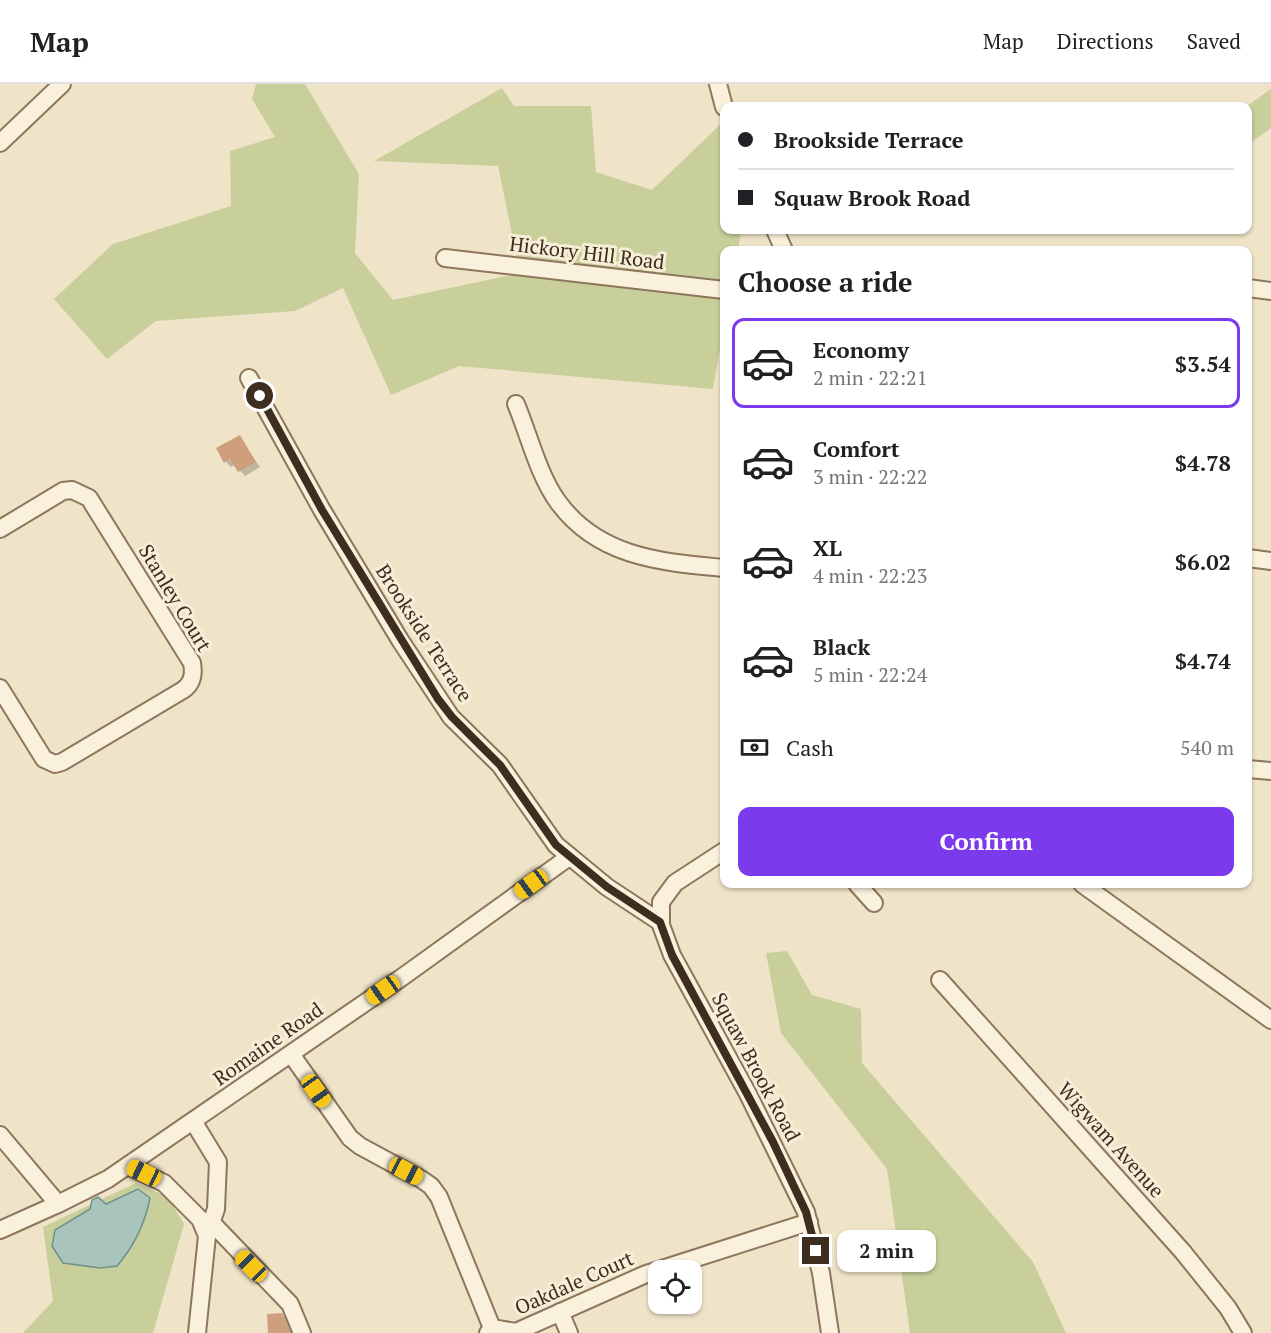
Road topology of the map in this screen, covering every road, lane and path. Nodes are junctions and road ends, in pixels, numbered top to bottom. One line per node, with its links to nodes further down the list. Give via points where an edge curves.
1 (62, 84): 4 (street)
2 (718, 84): 3 (street)
3 (723, 102)
4 (0, 143)
5 (445, 258): 7 (street, Hickory Hill Road)
6 (1252, 289): 8 (street)
7 (720, 290)
8 (1271, 291)
9 (249, 378): 19 (street, Brookside Terrace, via 322,510 438,699 500,765 556,845)
10 (516, 404): 14 (street, via 558,502 586,529 641,558)
11 (0, 529): 15 (street, Stanley Court, via 63,491 72,490 89,498 194,671 193,679 183,690 55,764 44,759)
12 (1252, 559): 13 (street)
13 (1271, 561)
14 (720, 568)
15 (0, 688)
16 (1252, 769): 17 (street)
17 (1271, 771)
18 (720, 854): 23 (street, via 675,883 661,902)
19 (569, 857): 23 (street, Brookside Terrace); 26 (street, Romaine Road)
20 (861, 888): 22 (street)
21 (1088, 888): 25 (street)
22 (874, 903)
23 (660, 922): 31 (street, Squaw Brook Road, via 672,955 764,1123)
24 (940, 980): 40 (street, Wigwam Avenue, via 1183,1251)
25 (1271, 1020)
26 (291, 1054): 27 (street, Romaine Road); 35 (street, Oakdale Court, via 350,1137 431,1186 439,1197)
27 (193, 1121): 29 (street, Romaine Road); 32 (street, via 218,1162 216,1209)
28 (0, 1135): 30 (street)
29 (128, 1166): 30 (street, Romaine Road); 32 (street, via 164,1182)
30 (58, 1204): 33 (street, Romaine Road)
31 (809, 1222): 34 (street, Oakdale Court, via 646,1274); 39 (street, Squaw Brook Road)
32 (209, 1229): 36 (street); 37 (street, via 290,1304)
33 (0, 1230)
34 (560, 1312): 35 (street, Oakdale Court, via 516,1332); 38 (street)
35 (490, 1331)
36 (197, 1333)
37 (302, 1333)
38 (569, 1333)
39 (830, 1333)
40 (1243, 1333)

